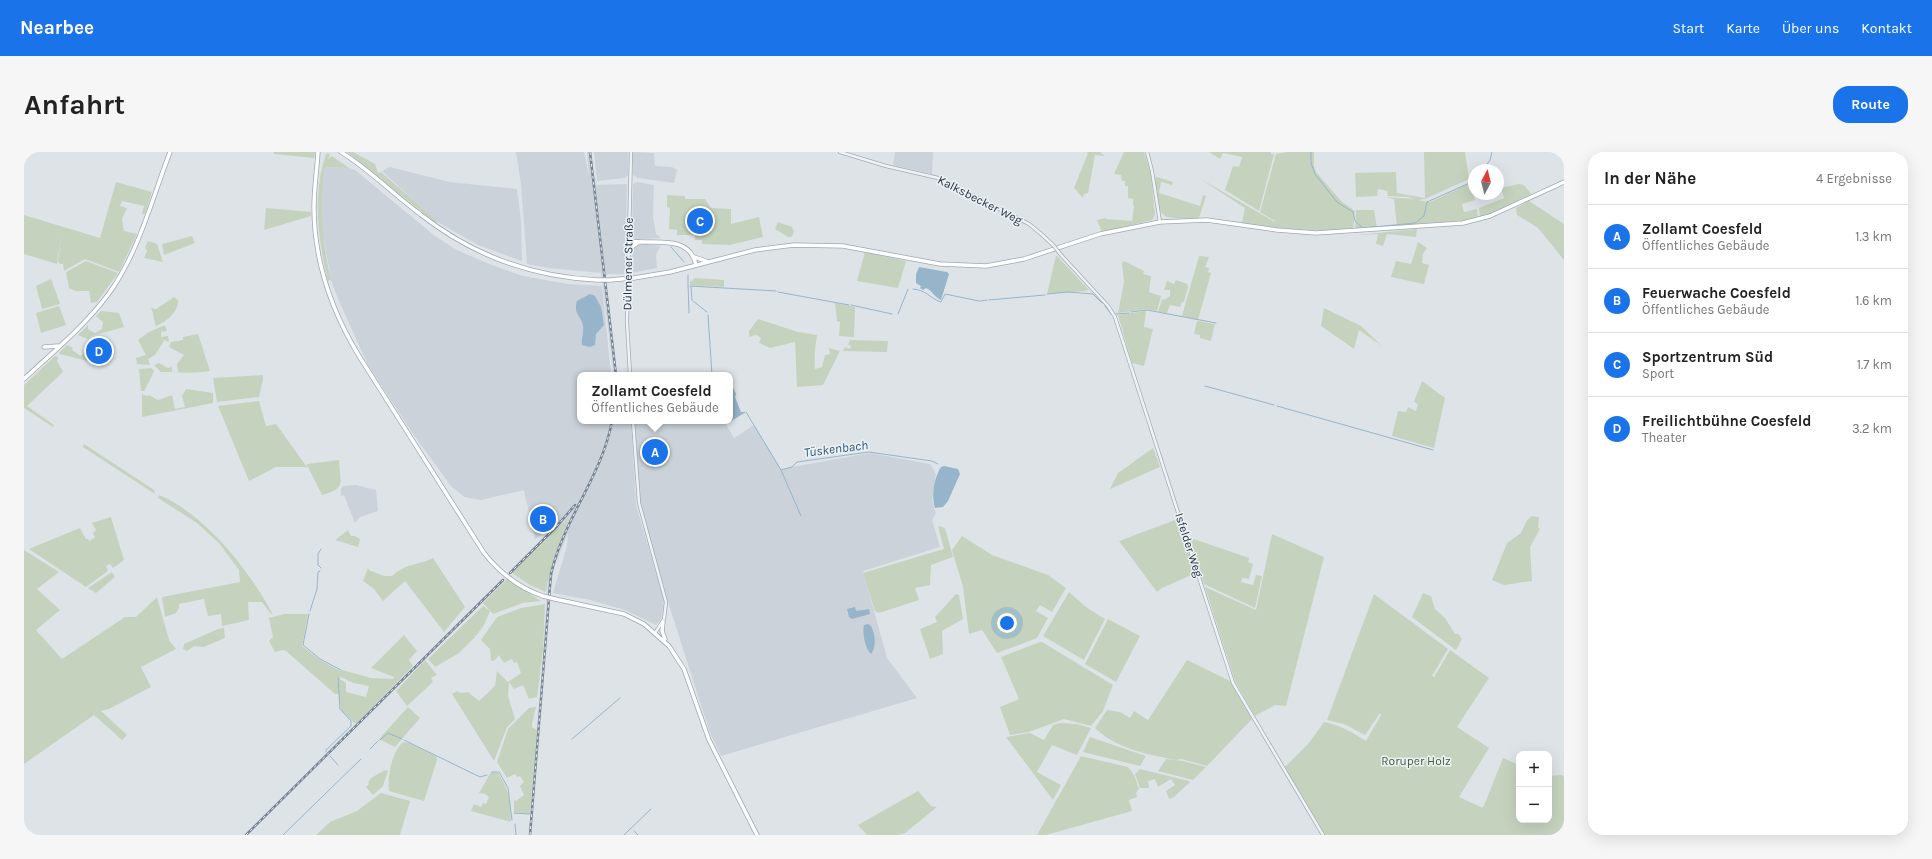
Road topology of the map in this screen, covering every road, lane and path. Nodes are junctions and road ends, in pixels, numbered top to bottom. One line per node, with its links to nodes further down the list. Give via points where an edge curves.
1 (170, 152): 16 (main road, via 136,242 119,278 85,322)
2 (319, 152): 22 (main road, bridge, via 314,201 316,238 323,276 334,310 356,352 484,553 501,572 525,588 555,600 624,614)
3 (341, 152): 15 (main road, bridge, via 369,171 446,234 482,253 519,267 564,277 610,280 661,274)
4 (631, 152): 9 (street, Dülmener Straße)
5 (840, 152): 12 (street, Kalksbecker Weg, bridge, via 938,178 1024,222 1040,233)
6 (1147, 152): 8 (street)
7 (1564, 182): 8 (main road, via 1490,216 1463,223 1316,233 1207,220)
8 (1160, 222): 14 (main road, via 1100,234 1024,260 986,266 940,264 860,248 810,244 760,248)
9 (629, 241): 10 (main road); 11 (street, Dülmener Straße)
10 (640, 242): 11 (main road); 13 (main road, via 677,243 688,249)
11 (628, 252): 18 (street, Dülmener Straße, via 627,322)
12 (1062, 256): 25 (street, Isfelder Weg, via 1115,317 1233,683)
13 (694, 257): 14 (main road); 15 (main road)
14 (709, 262): 15 (main road)
15 (696, 265)
16 (61, 345): 17 (main road, via 54,348); 19 (main road)
17 (44, 347)
18 (630, 372)
19 (24, 379)
20 (633, 424): 21 (street, via 639,503 666,600)
21 (663, 622): 22 (street); 23 (main road, via 662,631)
22 (655, 632): 23 (main road)
23 (666, 642): 24 (main road, via 684,669 712,747)
24 (757, 835)
25 (1323, 835)

